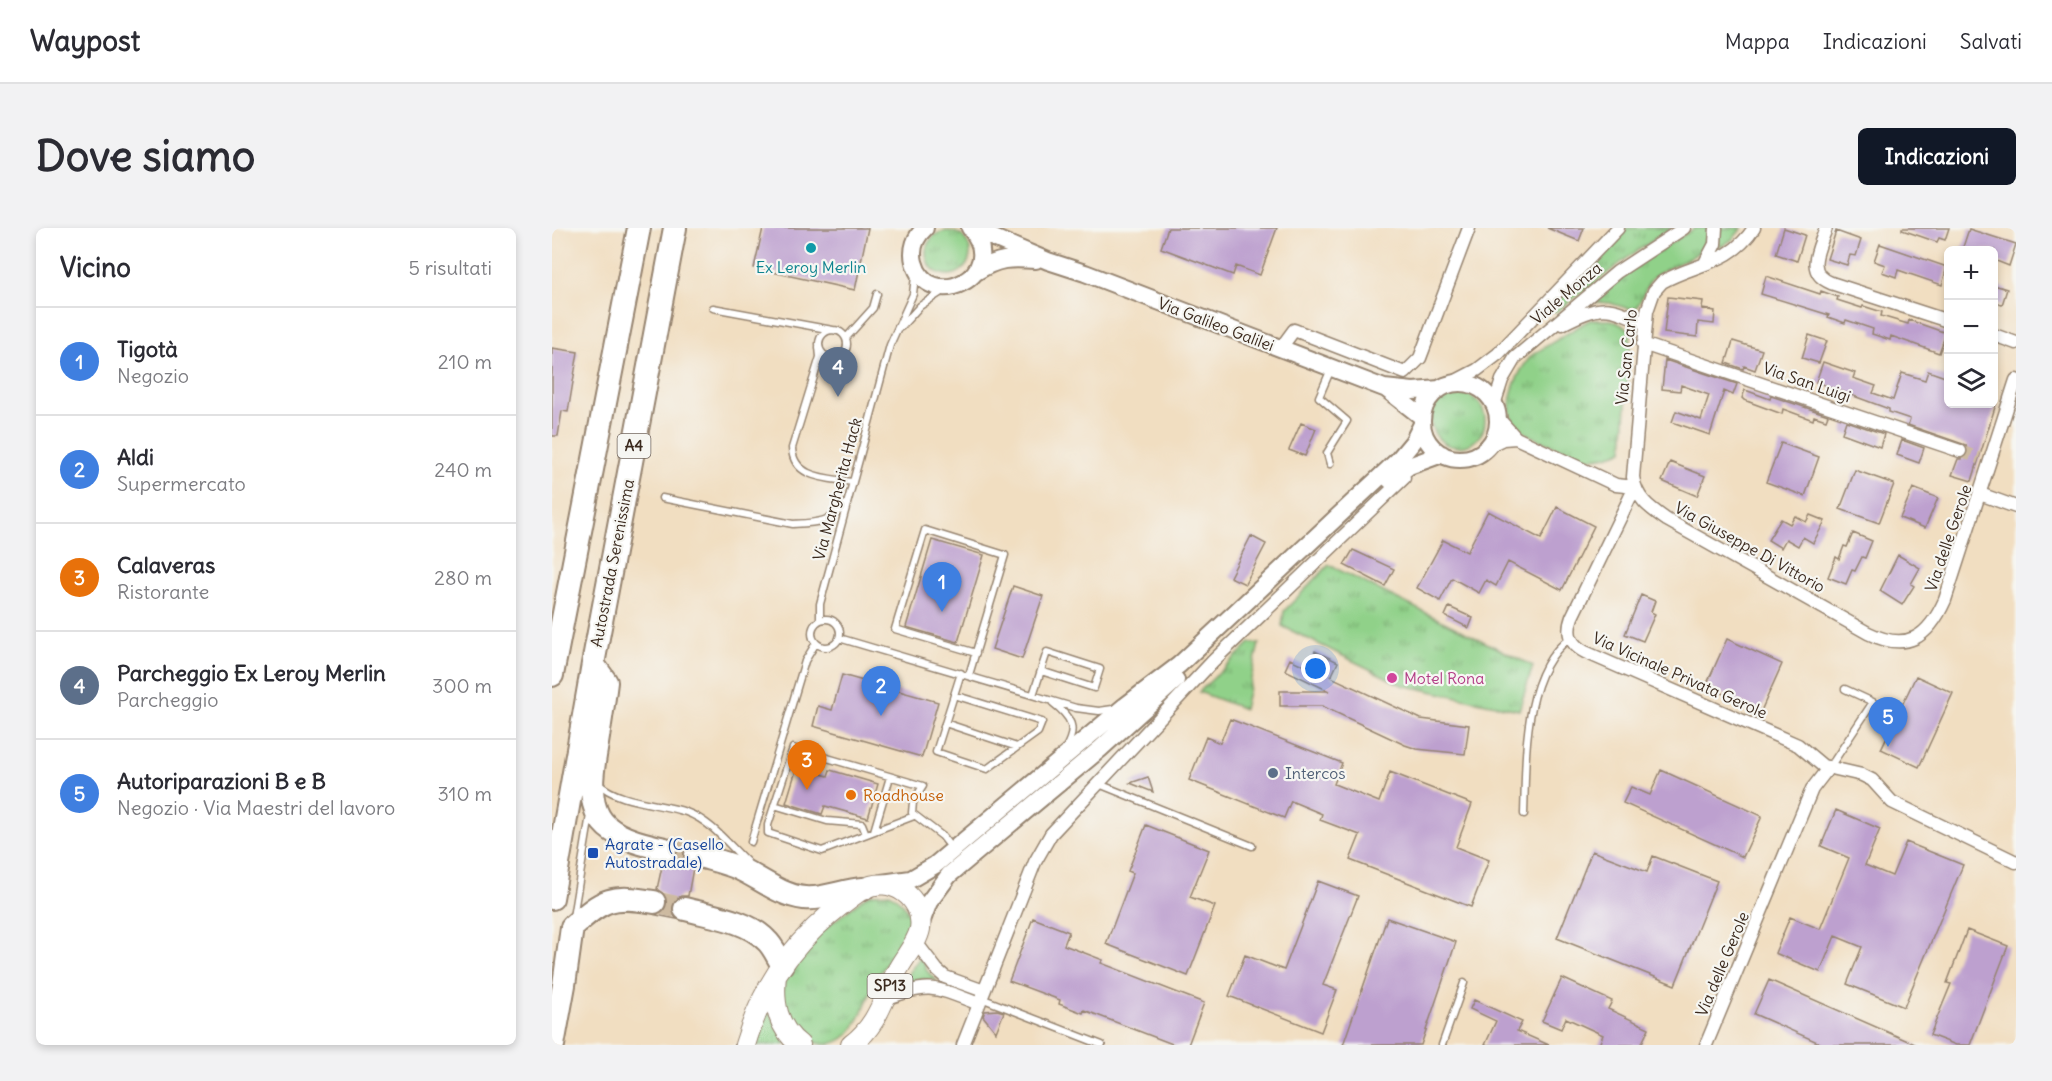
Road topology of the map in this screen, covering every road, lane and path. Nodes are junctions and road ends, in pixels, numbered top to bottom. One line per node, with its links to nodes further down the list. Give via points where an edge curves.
1 (639, 228): 17 (highway, A4)
2 (675, 228): 57 (highway, Autostrada Serenissima / A4)
3 (925, 228): 13 (street, via 913,249)
4 (970, 228): 11 (street, Via Galileo Galilei); 14 (street, via 981,253)
5 (1469, 228): 30 (street, via 1420,358 1405,374 1294,330)
6 (1618, 228): 35 (street, Viale Monza, via 1498,354)
7 (1684, 228): 24 (street, Viale Monza, via 1627,265)
8 (1716, 228): 12 (street, via 1715,244)
9 (1754, 228): 12 (street, Via San Carlo, via 1734,251)
10 (1826, 228): 19 (street, via 1815,262 1820,277)
11 (1048, 261): 14 (street, Via Galileo Galilei, via 1010,258); 30 (street, Via Galileo Galilei)
12 (1705, 263): 20 (street, Via San Carlo, via 1659,284 1648,304)
13 (915, 266): 15 (street, via 928,282); 23 (lane, Via Margherita Hack, via 913,294)
14 (976, 272): 15 (street, Via Galileo Galilei, via 964,283)
15 (948, 288): 23 (lane, Via Margherita Hack, via 920,306)
16 (877, 294): 26 (lane, via 873,308)
17 (624, 301): 50 (highway); 60 (highway, A4)
18 (712, 308): 21 (lane)
19 (1944, 320)
20 (1645, 324): 24 (street, via 1619,311 1601,309); 29 (street, Via San Carlo)
21 (813, 325): 22 (lane); 28 (lane)
22 (838, 331): 26 (lane); 28 (lane, via 826,332)
23 (897, 332): 44 (lane, Via Margherita Hack)
24 (1542, 334): 37 (street, Viale Monza, via 1509,366)
25 (1998, 336): 27 (street)
26 (846, 338): 31 (lane, via 846,351)
27 (2016, 343)
28 (819, 345): 31 (lane, via 826,357); 32 (lane)
29 (1643, 345): 41 (street, Via San Luigi); 45 (street, Via San Carlo, via 1633,467)
30 (1280, 349): 33 (street, Via Galileo Galilei)
31 (834, 358): 32 (lane)
32 (817, 365): 44 (lane, via 792,448 793,459 803,471)
33 (1332, 369): 36 (street, Via Galileo Galilei); 43 (lane, via 1319,397 1347,421 1327,453)
34 (2016, 380): 46 (street, Via delle Gerole, via 1985,460)
35 (1445, 387): 36 (street, Via Galileo Galilei, via 1413,391); 37 (street, via 1462,383 1475,386 1486,394); 38 (street, via 1428,401)
36 (1384, 388): 38 (street, Via Galileo Galilei)
37 (1496, 412): 39 (street); 40 (street, via 1496,431)
38 (1422, 421): 42 (street, via 1428,441); 66 (street, via 1413,442 1398,460 1179,665)
39 (1516, 438): 40 (street); 45 (street, via 1616,485)
40 (1488, 446): 42 (street, via 1470,457)
41 (1960, 451)
42 (1445, 455): 73 (street, via 1411,473 1389,491 1213,661); 91 (street, SP13, via 1412,465 1393,477 1149,705 955,870 934,894)
43 (1330, 464)
44 (852, 482): 47 (lane, Via Margherita Hack)
45 (1635, 487): 52 (street, Via Giuseppe Di Vittorio, via 1642,501 1662,516); 54 (street, Via Vicinale Privata Gerole, via 1572,617)
46 (1980, 494): 49 (street); 52 (street, Via delle Gerole, via 1945,600 1930,627 1911,640 1895,643)
47 (848, 496): 48 (lane, via 840,512 830,519 793,525); 51 (lane, Via Margherita Hack, via 820,604)
48 (662, 498)
49 (2016, 507)
50 (552, 618)
51 (820, 620): 53 (lane, via 834,621); 55 (lane, via 812,631)
52 (1857, 627)
53 (839, 638): 55 (lane, via 829,647); 59 (lane)
54 (1570, 638): 70 (street, Via Vicinale Privata Gerole, via 1585,652 1798,745); 76 (lane, via 1551,658 1533,704)
55 (816, 643): 79 (lane, via 805,661)
56 (976, 653): 56 (lane, via 1005,555 925,530 895,629); 61 (lane)
57 (593, 663): 71 (highway, via 606,682); 87 (highway, Autostrada Serenissima / A4)
58 (1041, 671): 58 (lane, via 1047,652 1100,669 1094,688); 63 (lane)
59 (961, 673): 61 (lane); 64 (lane)
60 (552, 675)
61 (969, 675): 63 (lane)
62 (1845, 689): 70 (lane, via 1873,702)
63 (1033, 694): 65 (lane)
64 (954, 695): 67 (lane); 68 (lane, via 1042,722 1038,732)
65 (1047, 699): 66 (lane, via 1090,711); 69 (lane, via 1066,714 1072,727 1071,738)
66 (1125, 706): 69 (street)
67 (945, 723): 68 (lane); 68 (lane, via 936,752 987,769)
68 (1017, 747)
69 (1055, 764): 82 (street)
70 (1829, 767): 84 (street, via 1872,780 1892,802); 104 (street, Via delle Gerole, via 1812,789)
71 (593, 768): 74 (highway); 86 (lane, via 596,781 611,793 702,819)
72 (890, 777): 75 (lane, via 793,748); 77 (lane, via 923,786 912,806); 78 (lane)
73 (1099, 784): 80 (lane); 94 (street, via 1058,825 1041,850)
74 (592, 801): 81 (highway, via 616,833); 90 (lane)
75 (774, 805): 78 (lane, via 827,821 862,824); 78 (lane, via 768,833 822,851)
76 (1524, 814)
77 (914, 816): 78 (lane); 82 (lane, via 942,836)
78 (870, 833)
79 (751, 842)
80 (1252, 846)
81 (665, 849)
82 (953, 850): 85 (street, via 910,879)
83 (696, 855): 86 (highway, via 735,867)
84 (2016, 862)
85 (870, 886): 86 (highway, via 818,898 805,898); 91 (main road, via 896,887 910,897 918,909); 92 (main road, via 801,940)
86 (773, 887)
87 (552, 898)
88 (654, 903): 90 (highway, via 625,897 613,899)
89 (685, 909): 92 (highway, via 759,934 770,944)
90 (572, 927): 96 (highway)
91 (918, 932): 94 (street, via 937,970); 95 (main road, SP13)
92 (779, 969): 97 (main road, via 758,1006); 98 (main road, via 775,997 779,1019)
93 (1464, 983): 103 (lane)
94 (981, 998): 95 (street, via 938,989 913,989); 101 (street); 102 (lane)
95 (881, 1008): 99 (main road, SP13, via 868,1030); 100 (main road)
96 (553, 1045)
97 (745, 1045)
98 (800, 1045)
99 (851, 1045)
100 (874, 1045)
101 (963, 1045)
102 (1102, 1045)
103 (1443, 1045)
104 (1706, 1045)

